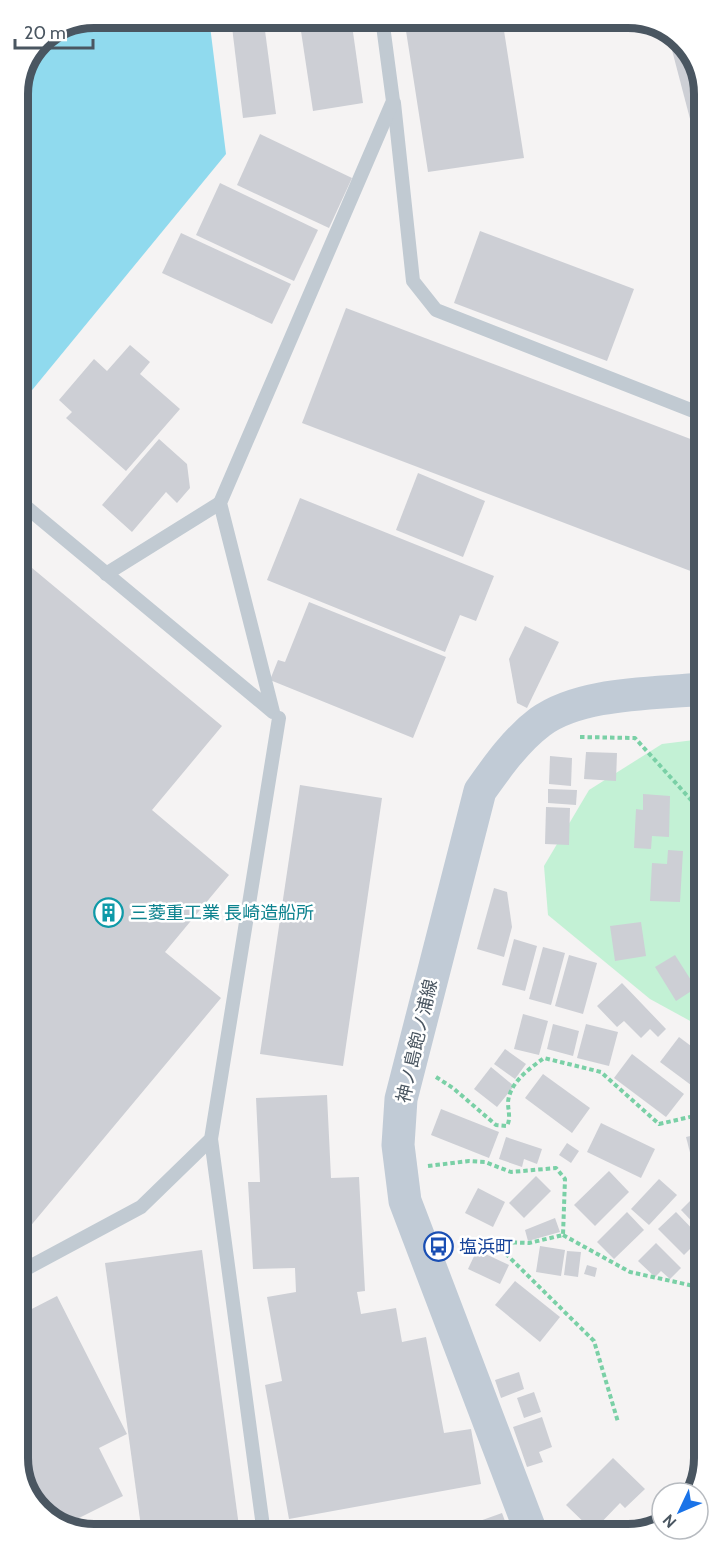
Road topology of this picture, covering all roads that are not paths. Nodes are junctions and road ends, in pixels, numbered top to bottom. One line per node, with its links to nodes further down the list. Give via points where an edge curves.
1 (383, 29): 2 (lane)
2 (393, 101): 3 (lane, via 413,281 436,310); 4 (lane)
3 (694, 411)
4 (220, 503): 6 (lane); 6 (lane, via 273,712)
5 (29, 509): 6 (lane)
6 (106, 574)
7 (694, 690): 12 (main road, 神ノ島飽ノ浦線, via 586,701 541,721 500,762 480,791 401,1099 398,1145 405,1201)
8 (279, 718): 9 (lane)
9 (211, 1139): 10 (lane, via 141,1207); 11 (lane)
10 (28, 1268)
11 (263, 1524)
12 (528, 1524)

